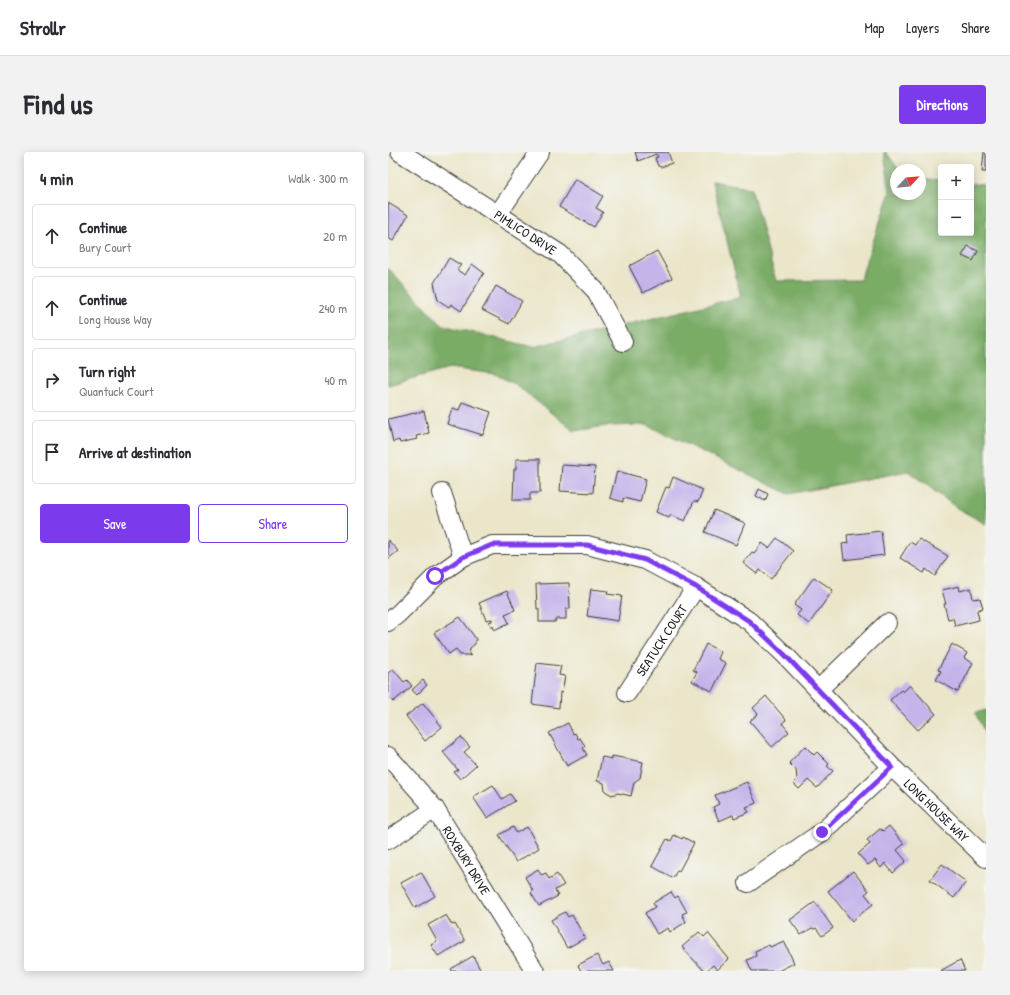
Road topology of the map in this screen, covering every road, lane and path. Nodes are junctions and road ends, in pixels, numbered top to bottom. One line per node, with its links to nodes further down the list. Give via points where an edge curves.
1 (400, 152): 3 (street, PIMLICO DRIVE)
2 (540, 152): 3 (street)
3 (498, 214): 4 (street, PIMLICO DRIVE, via 560,254 595,290)
4 (623, 342)
5 (442, 493): 6 (street)
6 (463, 557): 7 (street, LONG HOUSE WAY, via 492,545 587,545 645,560); 8 (street, LONG HOUSE WAY, via 435,576)
7 (696, 587): 10 (street, LONG HOUSE WAY, via 749,621); 11 (street, SEATUCK COURT)
8 (388, 622)
9 (887, 623): 10 (street)
10 (818, 690): 13 (street, LONG HOUSE WAY)
11 (627, 693)
12 (388, 756): 14 (street, ROXBURY DRIVE)
13 (892, 767): 16 (street, LONG HOUSE WAY); 17 (street, via 822,832)
14 (434, 809): 15 (street); 18 (street, ROXBURY DRIVE)
15 (388, 840)
16 (986, 858)
17 (748, 884)
18 (536, 971)

